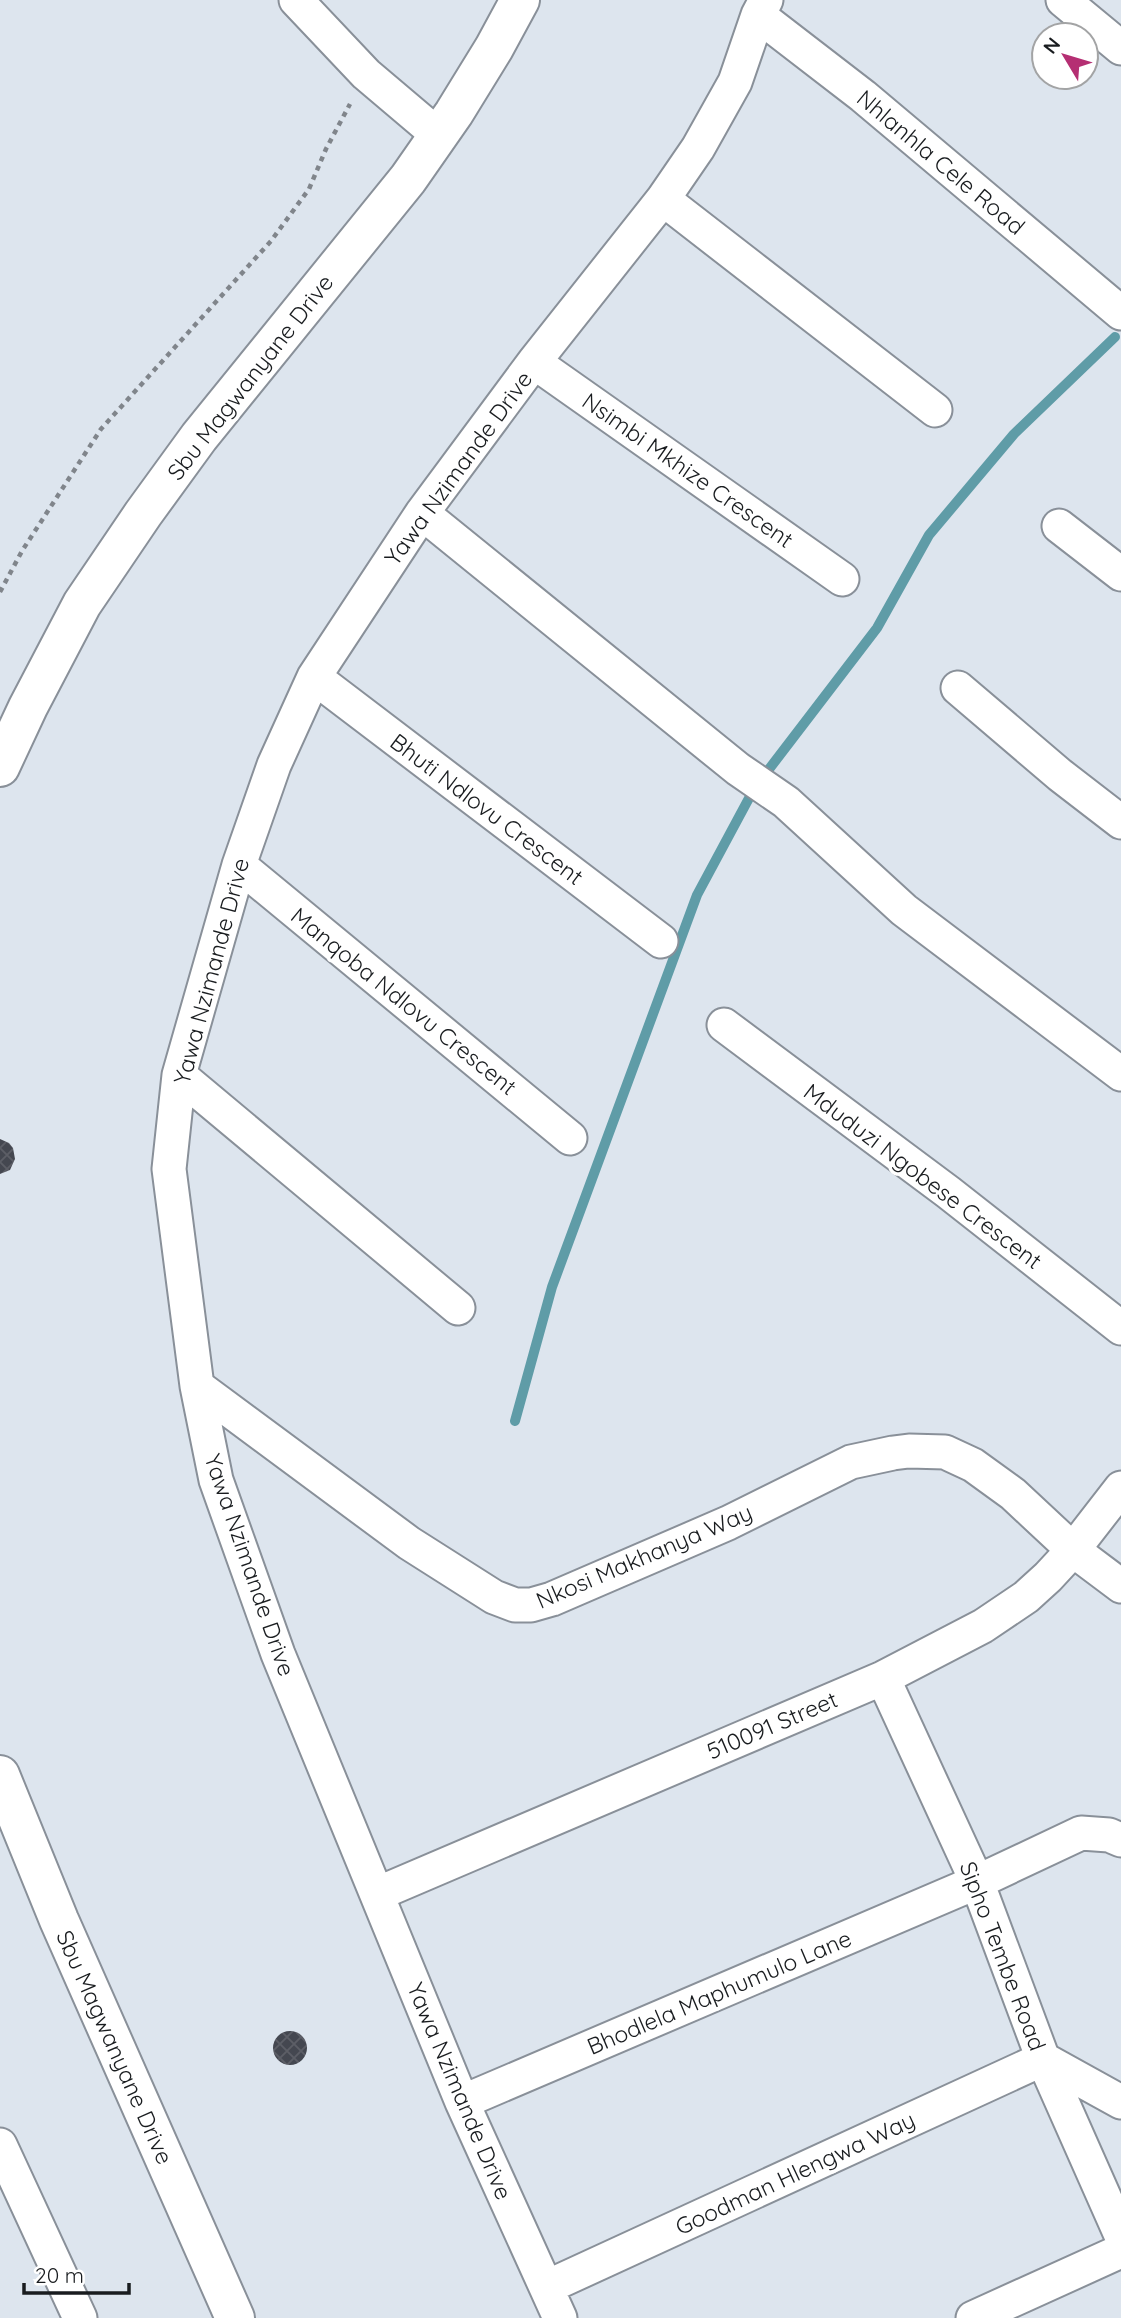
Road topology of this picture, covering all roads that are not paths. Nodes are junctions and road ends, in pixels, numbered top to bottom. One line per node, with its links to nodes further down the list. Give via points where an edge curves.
1 (296, 0): 6 (street, via 366,74)
2 (520, 0): 6 (main road, Sbu Magwanyane Drive, via 495,48)
3 (1063, 0): 5 (street)
4 (762, 7): 7 (street, Yawa Nzimande Drive, via 735,82); 8 (street, Nhlanhla Cele Road)
5 (1121, 48)
6 (438, 135): 17 (main road, Sbu Magwanyane Drive, via 143,514 82,604)
7 (663, 199): 9 (street, Yawa Nzimande Drive); 10 (street)
8 (1121, 313)
9 (534, 362): 11 (street, Yawa Nzimande Drive); 14 (street, Nsimbi Mkhize Crescent)
10 (935, 410)
11 (422, 513): 15 (street, Yawa Nzimande Drive); 22 (street, via 738,769 786,802 904,910)
12 (1059, 526): 13 (street)
13 (1121, 574)
14 (842, 579)
15 (314, 677): 19 (street, Yawa Nzimande Drive, via 274,765); 20 (street, Bhuti Ndlovu Crescent)
16 (958, 688): 18 (street)
17 (0, 767)
18 (1121, 821)
19 (239, 864): 23 (street, Yawa Nzimande Drive); 24 (street, Manqoba Ndlovu Crescent)
20 (660, 941)
21 (723, 1025): 26 (street, Mduduzi Ngobese Crescent)
22 (1121, 1074)
23 (179, 1075): 25 (street); 27 (street, Yawa Nzimande Drive, via 169,1169)
24 (570, 1138)
25 (458, 1308)
26 (1121, 1328)
27 (197, 1387): 29 (street, Nkosi Makhanya Way, via 409,1543 494,1597 515,1605 552,1599 851,1462 893,1452 945,1452 973,1465 1013,1494); 35 (street, Yawa Nzimande Drive, via 216,1480 278,1654)
28 (1121, 1488): 29 (street, 510091 Street)
29 (1073, 1550): 30 (street, Nkosi Makhanya Way); 31 (street, 510091 Street, via 1026,1597 983,1626)
30 (1121, 1586)
31 (883, 1678): 34 (street, Sipho Tembe Road); 35 (street, 510091 Street)
32 (0, 1775): 43 (main road, Sbu Magwanyane Drive)
33 (1121, 1840): 34 (street, Bhodlela Maphumulo Lane, via 1081,1833)
34 (977, 1882): 36 (street, Sipho Tembe Road); 37 (street, Bhodlela Maphumulo Lane)
35 (377, 1894): 37 (street, Yawa Nzimande Drive)
36 (1043, 2059): 38 (street); 40 (street, Sipho Tembe Road); 42 (street, Goodman Hlengwa Way)
37 (462, 2102): 42 (street, Yawa Nzimande Drive)
38 (1121, 2102)
39 (0, 2145): 44 (street)
40 (1121, 2235)
41 (1121, 2251): 46 (street)
42 (547, 2287): 45 (street, Yawa Nzimande Drive)
43 (231, 2314)
44 (80, 2318)
45 (561, 2318)
46 (975, 2318)

